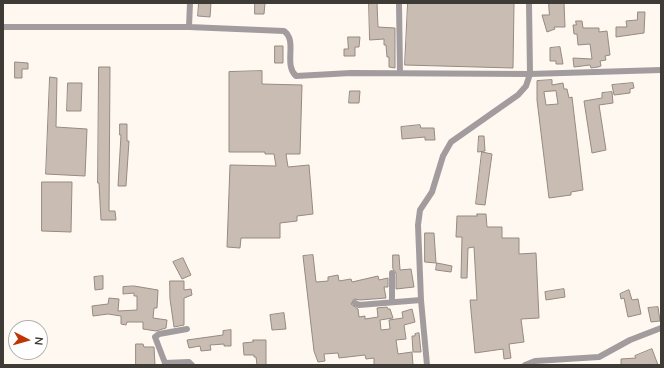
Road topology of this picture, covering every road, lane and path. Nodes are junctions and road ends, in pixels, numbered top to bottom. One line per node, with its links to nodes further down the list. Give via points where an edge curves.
1 (190, 3): 5 (street)
2 (399, 3): 7 (street)
3 (529, 3): 8 (street)
4 (3, 27): 5 (street)
5 (188, 28): 7 (street, via 284,31 290,40 290,65 296,76)
6 (661, 70): 8 (street)
7 (400, 73): 8 (street)
8 (530, 74): 10 (street, via 526,86 518,95 451,142 443,156 432,192 420,210 418,225)
9 (392, 274): 11 (street)
10 (421, 300): 11 (street); 16 (street)
11 (392, 302): 12 (street, via 359,305)
12 (355, 303)
13 (661, 328): 17 (street, via 630,340 599,357 535,361)
14 (187, 329): 15 (street, via 159,334 156,338 165,363 189,362)
15 (192, 365)
16 (427, 365)
17 (525, 365)

